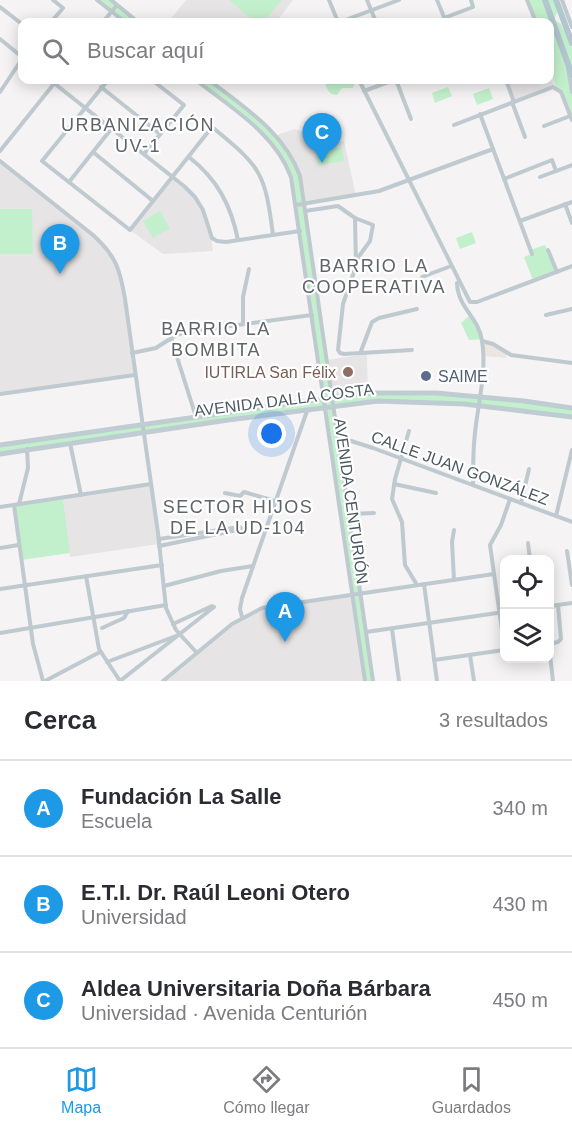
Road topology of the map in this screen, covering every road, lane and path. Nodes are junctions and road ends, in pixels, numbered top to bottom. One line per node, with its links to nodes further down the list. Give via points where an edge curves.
1 (53, 0): 17 (street, via 63,8)
2 (97, 0): 16 (street)
3 (111, 0): 13 (street)
4 (329, 0): 21 (street)
5 (367, 0): 15 (street)
6 (399, 0): 15 (street)
7 (437, 0): 24 (street)
8 (471, 0): 25 (street, via 473,7)
9 (527, 0): 26 (street)
10 (545, 0): 27 (main road)
11 (556, 0): 28 (main road, via 557,12); 34 (main road)
12 (562, 0): 31 (street)
13 (117, 5): 16 (street); 20 (street)
14 (0, 7): 29 (street)
15 (371, 10): 22 (street); 23 (street)
16 (112, 12): 18 (street); 19 (street)
17 (54, 18)
18 (107, 18)
19 (120, 18)
20 (133, 18)
21 (337, 18)
22 (350, 18)
23 (374, 18)
24 (444, 18)
25 (449, 18)
26 (534, 18)
27 (549, 18)
28 (553, 18)
29 (18, 21)
30 (554, 21): 34 (main road, via 561,24)
31 (572, 27)
32 (554, 31): 36 (main road)
33 (0, 39): 35 (street)
34 (572, 45)
35 (18, 55)
36 (567, 62): 38 (main road); 52 (street)
37 (18, 64): 51 (street)
38 (572, 75)
39 (52, 84): 64 (street)
40 (58, 84): 54 (street)
41 (104, 84): 49 (street)
42 (157, 84): 61 (street, via 184,105)
43 (201, 84): 80 (street, AVENIDA CENTURIÓN, via 275,147 291,177)
44 (214, 84): 78 (street, AVENIDA CENTURIÓN, via 279,138 297,168)
45 (361, 84): 50 (street)
46 (383, 84): 50 (street)
47 (397, 84): 57 (street)
48 (507, 84): 53 (street)
49 (101, 87): 54 (street); 61 (street)
50 (364, 90): 74 (street)
51 (0, 92)
52 (572, 92)
53 (513, 102): 55 (street); 56 (street, via 558,88); 62 (street)
54 (85, 107): 60 (street); 75 (street, via 42,161)
55 (480, 114): 58 (street); 63 (street)
56 (571, 118): 59 (street)
57 (411, 119)
58 (454, 125)
59 (544, 126)
60 (112, 128): 65 (street); 66 (street)
61 (160, 134): 66 (street)
62 (525, 137)
63 (493, 149): 73 (street); 74 (street)
64 (0, 151)
65 (93, 152): 75 (street); 76 (street)
66 (144, 154): 71 (street)
67 (189, 157): 71 (street); 86 (street, via 212,128 249,158 266,190); 87 (street, via 223,194)
68 (0, 161): 106 (street, via 110,252 122,279)
69 (572, 165): 70 (street)
70 (556, 171): 72 (street); 73 (street, via 552,160)
71 (173, 177): 76 (street); 87 (street, via 199,204 212,238 223,242)
72 (540, 177)
73 (504, 179): 83 (street)
74 (408, 181): 78 (street, via 371,193); 91 (street)
75 (69, 182): 76 (street, via 130,230)
76 (153, 201)
77 (572, 202): 79 (street)
78 (304, 204): 80 (street); 81 (street, AVENIDA CENTURIÓN)
79 (565, 204): 83 (street); 84 (street)
80 (296, 205): 85 (street, AVENIDA CENTURIÓN)
81 (305, 212): 82 (street, via 338,206); 111 (street, AVENIDA CENTURIÓN)
82 (354, 218): 90 (street); 90 (street, via 374,227 369,243)
83 (520, 221): 89 (street)
84 (572, 223)
85 (300, 231): 86 (street); 99 (street, AVENIDA CENTURIÓN)
86 (273, 235): 87 (street)
87 (238, 240)
88 (548, 250): 94 (street)
89 (532, 254)
90 (356, 260): 105 (street, via 343,304 337,347 340,353)
91 (451, 266): 95 (street); 96 (street)
92 (572, 266): 94 (street)
93 (249, 268): 101 (street)
94 (557, 272): 96 (street, via 471,302)
95 (422, 277)
96 (457, 279): 103 (street, via 459,297)
97 (417, 309): 105 (street, via 372,322)
98 (572, 309): 100 (street)
99 (312, 315): 101 (street); 112 (street, AVENIDA CENTURIÓN)
100 (546, 315)
101 (243, 324): 102 (street, via 193,330)
102 (171, 338): 106 (street, via 156,348); 118 (street)
103 (483, 341): 107 (street, via 511,356); 110 (street)
104 (412, 350): 105 (street)
105 (361, 351)
106 (132, 353): 108 (street)
107 (572, 363)
108 (135, 375): 109 (street); 120 (street)
109 (0, 394)
110 (480, 397): 111 (street, AVENIDA DALLA COSTA, via 398,392); 113 (street); 116 (street, AVENIDA DALLA COSTA)
111 (332, 398): 112 (street, AVENIDA DALLA COSTA); 114 (street, AVENIDA CENTURIÓN)
112 (324, 399): 115 (street, AVENIDA CENTURIÓN); 118 (street, AVENIDA DALLA COSTA)
113 (478, 405): 114 (street, AVENIDA DALLA COSTA, via 395,400); 119 (street, AVENIDA DALLA COSTA); 133 (street)
114 (333, 406): 115 (street, AVENIDA DALLA COSTA); 123 (street, AVENIDA CENTURIÓN)
115 (325, 407): 117 (street, AVENIDA DALLA COSTA); 166 (street, AVENIDA CENTURIÓN)
116 (572, 408)
117 (307, 410): 122 (street, AVENIDA DALLA COSTA); 138 (street)
118 (196, 417): 120 (street, AVENIDA DALLA COSTA)
119 (572, 417)
120 (142, 425): 122 (street); 125 (street, AVENIDA DALLA COSTA)
121 (409, 431): 129 (street)
122 (143, 432): 124 (street, AVENIDA DALLA COSTA); 131 (street)
123 (338, 441): 129 (street, CALLE JUAN GONZÁLEZ, via 354,442); 144 (street, AVENIDA CENTURIÓN)
124 (70, 443): 126 (street, AVENIDA DALLA COSTA); 136 (street)
125 (0, 445)
126 (27, 449): 128 (street, AVENIDA DALLA COSTA); 140 (street, via 28,468)
127 (572, 450): 145 (street)
128 (0, 454)
129 (400, 458): 132 (street); 133 (street, CALLE JUAN GONZÁLEZ)
130 (529, 469): 139 (street)
131 (151, 484): 136 (street); 148 (street)
132 (394, 484): 135 (street); 162 (street, via 392,499 402,522 404,561)
133 (473, 485): 137 (street, CALLE JUAN GONZÁLEZ)
134 (225, 493): 138 (street, via 240,496 244,492)
135 (436, 493)
136 (81, 495): 140 (street)
137 (510, 499): 139 (street, CALLE JUAN GONZÁLEZ); 157 (street, via 490,545)
138 (275, 501): 156 (street)
139 (521, 503): 145 (street, CALLE JUAN GONZÁLEZ)
140 (19, 504): 141 (street)
141 (14, 505): 142 (street); 150 (street)
142 (0, 507)
143 (374, 513): 144 (street)
144 (349, 514): 167 (street, AVENIDA CENTURIÓN)
145 (556, 516): 146 (street, CALLE JUAN GONZÁLEZ)
146 (572, 522)
147 (454, 530): 159 (street)
148 (159, 539): 151 (street); 151 (street, via 242,528)
149 (528, 543): 154 (street)
150 (19, 545): 152 (street); 161 (street)
151 (159, 546): 155 (street)
152 (0, 548)
153 (567, 551): 163 (street)
154 (529, 555)
155 (162, 565): 158 (street); 164 (street)
156 (253, 566): 164 (street); 176 (street, via 241,604)
157 (494, 574): 159 (street); 172 (street)
158 (86, 576): 161 (street); 175 (street)
159 (454, 580): 160 (street)
160 (424, 584): 162 (street); 177 (street)
161 (25, 585): 165 (street); 179 (street)
162 (417, 585): 167 (street)
163 (572, 585)
164 (164, 586): 169 (street)
165 (0, 589)
166 (352, 594): 167 (street); 176 (street, via 269,606); 196 (street, AVENIDA CENTURIÓN)
167 (360, 594): 182 (street, AVENIDA CENTURIÓN)
168 (572, 603): 171 (street)
169 (166, 605): 173 (street); 178 (street)
170 (554, 605): 171 (street)
171 (558, 605): 185 (street, via 561,639)
172 (501, 609)
173 (128, 611): 175 (street); 180 (street, via 124,618)
174 (500, 613): 177 (street)
175 (92, 617): 179 (street); 187 (street)
176 (242, 617): 188 (street)
177 (429, 623): 181 (street); 190 (street)
178 (173, 624): 184 (street); 184 (street, via 214,607)
179 (31, 628): 183 (street); 193 (street, via 35,658)
180 (102, 628)
181 (392, 629): 182 (street); 198 (street)
182 (366, 632): 197 (street, AVENIDA CENTURIÓN)
183 (0, 633)
184 (179, 635): 188 (street); 191 (street); 194 (street)
185 (554, 643)
186 (500, 651): 189 (street)
187 (100, 652): 191 (street); 193 (street)
188 (197, 653): 195 (street)
189 (470, 655): 190 (street); 200 (street)
190 (434, 660): 199 (street)
191 (107, 662): 194 (street)
192 (550, 663): 201 (street)
193 (44, 681)
194 (120, 681)
195 (163, 681)
196 (364, 681)
197 (373, 681)
198 (399, 681)
199 (437, 681)
200 (474, 681)
201 (553, 681)

